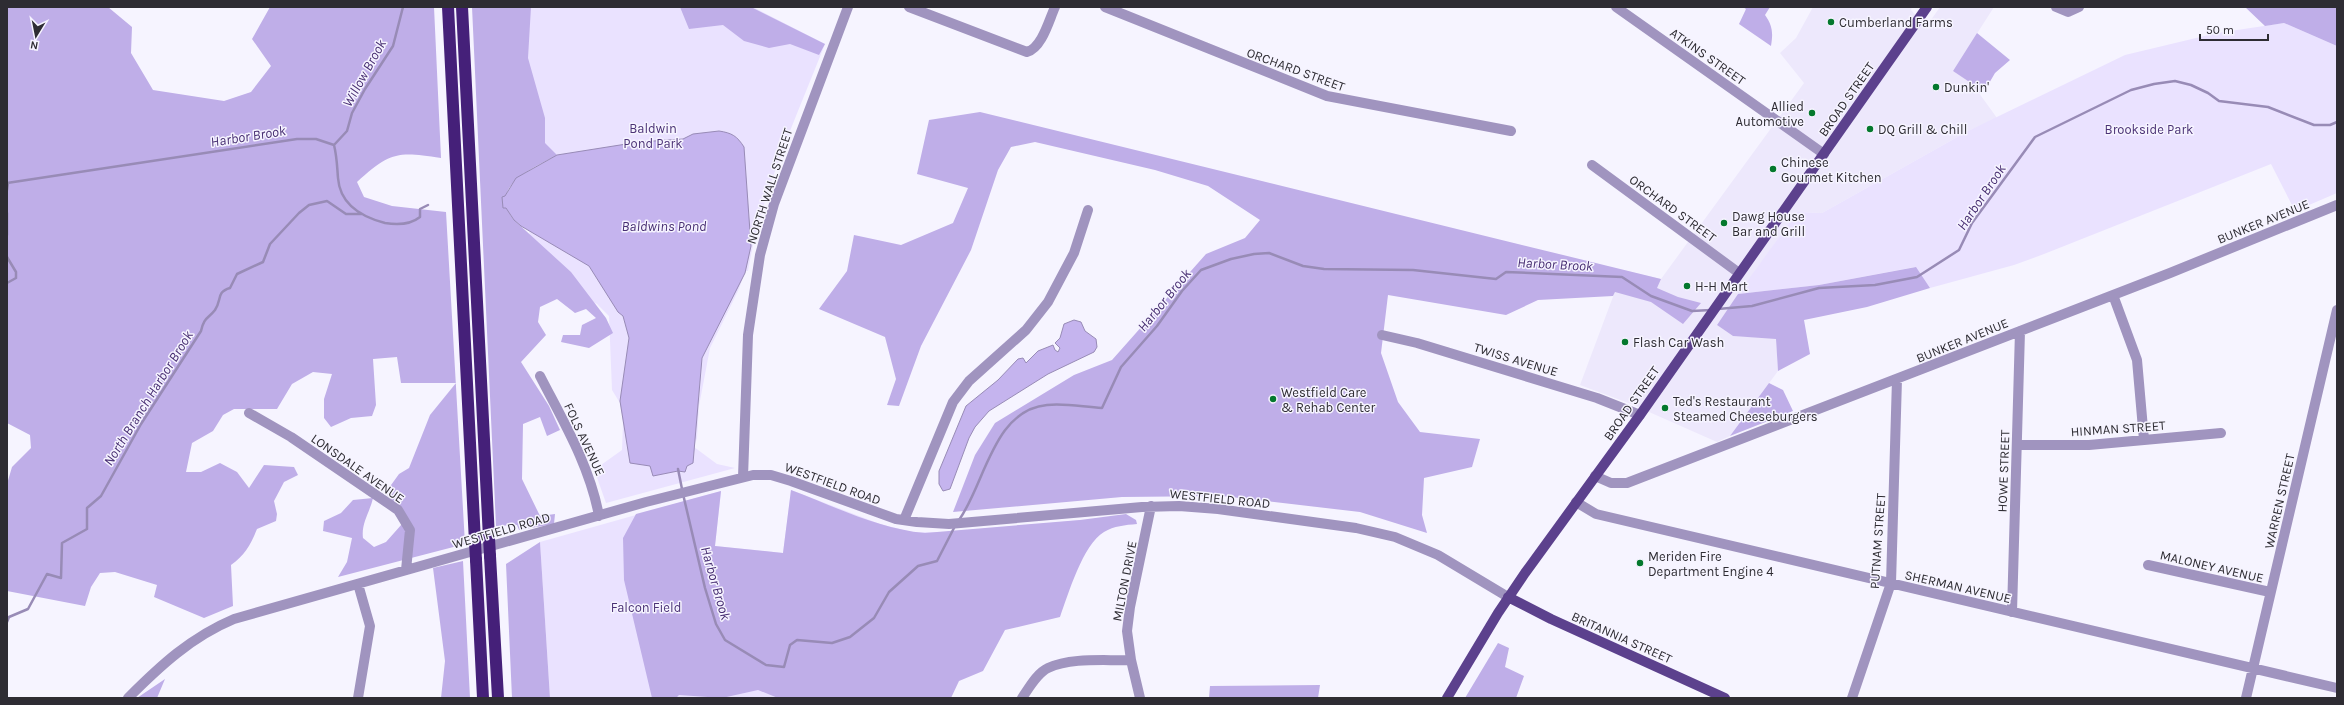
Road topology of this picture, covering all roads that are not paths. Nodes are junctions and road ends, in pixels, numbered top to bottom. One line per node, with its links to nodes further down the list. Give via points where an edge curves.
1 (448, 7): 46 (highway, bridge)
2 (462, 7): 47 (highway, bridge)
3 (848, 7): 29 (street, NORTH WALL STREET, via 774,204 760,255 748,335)
4 (909, 7): 5 (street, via 1022,51 1032,51)
5 (1055, 7)
6 (1105, 7): 11 (street, ORCHARD STREET, via 1326,96)
7 (1616, 7): 12 (street, ATKINS STREET)
8 (1927, 7): 12 (main road, BROAD STREET)
9 (2056, 7): 10 (street, via 2070,12)
10 (2078, 7)
11 (1511, 131)
12 (1824, 154): 16 (main road, BROAD STREET)
13 (1592, 165): 16 (street, ORCHARD STREET)
14 (2337, 205): 17 (street, BUNKER AVENUE)
15 (1088, 210): 33 (street, via 1074,253 1057,287 1041,311 1017,339 964,386 953,402)
16 (1739, 273): 24 (main road, BROAD STREET)
17 (2113, 295): 19 (street, BUNKER AVENUE); 26 (street, via 2137,360)
18 (2337, 310): 38 (street, WARREN STREET)
19 (2020, 331): 22 (street, BUNKER AVENUE); 27 (street, HOWE STREET)
20 (1382, 335): 24 (street, TWISS AVENUE, via 1418,343)
21 (540, 376): 32 (street, FOLS AVENUE, via 586,468)
22 (1897, 379): 28 (street, BUNKER AVENUE, via 1627,483 1611,483); 36 (street, PUTNAM STREET)
23 (249, 413): 35 (street, LONSDALE AVENUE, via 291,437 398,510 410,530)
24 (1640, 414): 28 (main road, BROAD STREET)
25 (2221, 433): 26 (street, HINMAN STREET)
26 (2144, 440): 27 (street, HINMAN STREET, via 2089,445)
27 (2017, 445): 40 (street, HOWE STREET)
28 (1595, 476): 30 (main road, BROAD STREET)
29 (743, 477): 32 (street, WESTFIELD ROAD); 33 (street, WESTFIELD ROAD, via 757,474 779,477)
30 (1576, 502): 36 (street, SHERMAN AVENUE, via 1596,514); 39 (main road, BROAD STREET)
31 (1152, 506): 33 (street, WESTFIELD ROAD, via 944,524); 39 (street, WESTFIELD ROAD, via 1205,508 1388,534 1438,555); 41 (street, MILTON DRIVE, via 1130,606 1127,631)
32 (599, 516): 35 (street, WESTFIELD ROAD)
33 (904, 520)
34 (2148, 565): 38 (street, MALONEY AVENUE)
35 (406, 570): 37 (street, WESTFIELD ROAD)
36 (1891, 583): 40 (street, SHERMAN AVENUE); 52 (street, PUTNAM STREET)
37 (358, 584): 44 (street, WESTFIELD ROAD, via 256,612 209,630 172,656); 45 (street, via 370,626)
38 (2270, 592): 42 (street, WARREN STREET)
39 (1508, 597): 50 (main road, BROAD STREET); 51 (main road, BRITANNIA STREET, via 1551,620)
40 (2012, 612): 42 (street, SHERMAN AVENUE)
41 (1131, 660): 48 (street, via 1065,662 1047,668); 49 (street, MILTON DRIVE)
42 (2253, 668): 43 (street, SHERMAN AVENUE); 53 (street, WARREN STREET)
43 (2337, 688)
44 (128, 698)
45 (358, 698)
46 (483, 698)
47 (498, 698)
48 (1022, 698)
49 (1140, 698)
50 (1447, 698)
51 (1725, 698)
52 (1852, 698)
53 (2246, 698)

